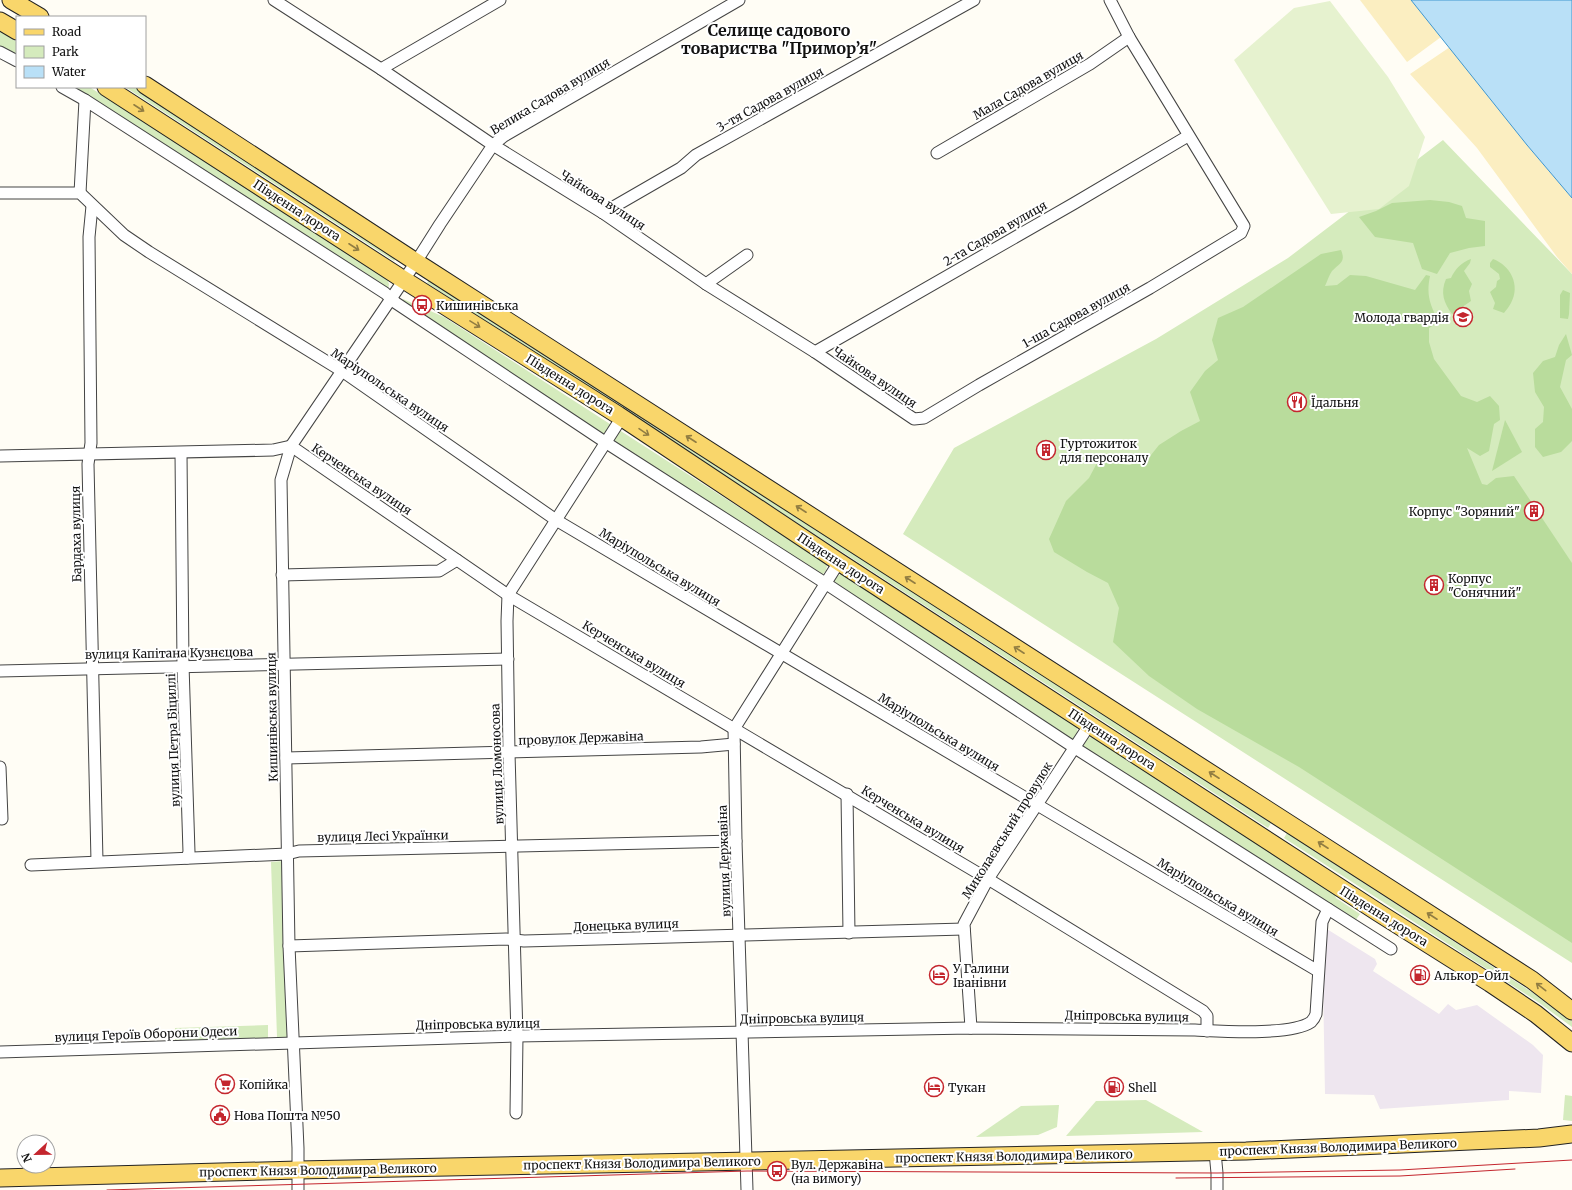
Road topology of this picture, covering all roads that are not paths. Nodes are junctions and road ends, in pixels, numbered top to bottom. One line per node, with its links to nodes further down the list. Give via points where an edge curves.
1 (12, 0): 7 (main road)
2 (275, 0): 13 (street, Чайкова вулиця)
3 (500, 0): 13 (street)
4 (739, 0): 19 (street, Велика Садова вулиця, via 504,136)
5 (974, 0): 24 (street, 3-тя Садова вулиця, via 696,155 681,168)
6 (1110, 0): 10 (street)
7 (38, 16)
8 (0, 21): 9 (main road)
9 (16, 30)
10 (1129, 37): 18 (street); 20 (street, Мала Садова вулиця, via 1090,64)
11 (0, 52): 12 (street)
12 (16, 60)
13 (381, 69): 19 (street, Чайкова вулиця)
14 (146, 86): 26 (main road, Південна дорога)
15 (64, 88): 17 (street)
16 (108, 88): 27 (main road, Південна дорога, one-way to 27)
17 (85, 100): 22 (street); 29 (street)
18 (1188, 136): 30 (street, 2-га Садова вулиця); 33 (street, 1-ша Садова вулиця, via 1244,226 1244,230 1150,288)
19 (493, 146): 24 (street, Чайкова вулиця); 26 (street, Велика Садова вулиця)
20 (937, 153)
21 (0, 193): 22 (street)
22 (80, 193): 23 (street, Маріупольська вулиця)
23 (92, 206): 31 (street, Маріупольська вулиця, via 124,235 149,252); 37 (street, Бардаха вулиця, via 89,237)
24 (603, 213): 28 (street, Чайкова вулиця)
25 (747, 255): 28 (street)
26 (416, 262): 27 (street, Велика Садова вулиця); 61 (main road, Південна дорога, one-way to 26)
27 (404, 280): 29 (street, Кишинівська вулиця); 32 (main road, Південна дорога, one-way to 32)
28 (706, 284): 30 (street, Чайкова вулиця)
29 (391, 299): 31 (street, Кишинівська вулиця); 34 (street)
30 (814, 352): 33 (street, Чайкова вулиця, via 914,419)
31 (342, 371): 35 (street, Кишинівська вулиця); 39 (street, Маріупольська вулиця)
32 (622, 417): 34 (street); 41 (main road, Південна дорога, one-way to 41)
33 (919, 419)
34 (605, 442): 39 (street); 43 (street)
35 (290, 446): 36 (street, via 277,450); 40 (street, Керченська вулиця); 42 (street, Кишинівська вулиця, via 281,480)
36 (181, 453): 37 (street); 48 (street, вулиця Петра Біциллі)
37 (90, 454): 38 (street); 49 (street, Бардаха вулиця, via 88,464)
38 (0, 456)
39 (556, 520): 44 (street); 45 (street, Маріупольська вулиця)
40 (456, 560): 42 (street, via 439,571); 44 (street, Керченська вулиця)
41 (839, 562): 43 (street); 51 (main road, Південна дорога)
42 (282, 575): 47 (street, Кишинівська вулиця)
43 (825, 583): 45 (street); 54 (street)
44 (508, 595): 46 (street, вулиця Ломоносова); 52 (street, Керченська вулиця)
45 (781, 653): 52 (street); 59 (street, Маріупольська вулиця)
46 (508, 658): 47 (street, вулиця Капітана Кузнєцова); 55 (street, вулиця Ломоносова)
47 (283, 664): 48 (street, вулиця Капітана Кузнєцова); 56 (street, Кишинівська вулиця)
48 (183, 665): 49 (street, вулиця Капітана Кузнєцова); 66 (street, вулиця Петра Біциллі, via 189,852)
49 (92, 668): 50 (street, вулиця Капітана Кузнєцова); 67 (street, Бардаха вулиця)
50 (0, 671)
51 (1090, 724): 54 (street, Миколаєвський провулок); 63 (main road, Південна дорога)
52 (734, 729): 53 (street, вулиця Державіна); 58 (street, Керченська вулиця)
53 (734, 744): 55 (street, провулок Державіна); 62 (street, вулиця Державіна)
54 (1075, 748): 59 (street, Миколаєвський провулок); 70 (street)
55 (509, 753): 56 (street, провулок Державіна); 64 (street, вулиця Ломоносова)
56 (286, 758): 65 (street, Кишинівська вулиця)
57 (0, 768): 60 (street)
58 (847, 794): 69 (street, Керченська вулиця); 72 (street)
59 (1036, 805): 69 (street, Миколаєвський провулок); 77 (street, Маріупольська вулиця)
60 (2, 819)
61 (1287, 822): 63 (main road); 78 (main road, Південна дорога, one-way to 61, via 1532,980)
62 (736, 841): 64 (street, вулиця Лесі Українки); 73 (street, вулиця Державіна)
63 (1273, 844): 84 (main road, Південна дорога, via 1490,983)
64 (513, 847): 65 (street, вулиця Лесі Українки, via 299,851); 74 (street, вулиця Ломоносова)
65 (287, 854): 66 (street, вулиця Лесі Українки); 75 (street, Кишинівська вулиця)
66 (187, 858): 67 (street, вулиця Лесі Українки)
67 (97, 862): 68 (street, вулиця Лесі Українки)
68 (31, 865)
69 (988, 879): 71 (street, Миколаєвський провулок, via 964,924); 80 (street, Керченська вулиця, via 1203,1010 1207,1019)
70 (1328, 909): 76 (street); 77 (street, via 1322,922)
71 (964, 929): 72 (street, Донецька вулиця); 79 (street, Миколаєвський провулок)
72 (849, 933): 73 (street, Донецька вулиця)
73 (739, 934): 74 (street, Донецька вулиця); 81 (street, вулиця Державіна)
74 (514, 940): 75 (street, Донецька вулиця); 82 (street, вулиця Ломоносова)
75 (289, 946): 83 (street, Кишинівська вулиця)
76 (1391, 949)
77 (1318, 971): 80 (street, Дніпровська вулиця, via 1318,1010 1310,1022 1301,1026 1256,1032)
78 (1572, 1011)
79 (971, 1028): 80 (street, Дніпровська вулиця); 81 (street, Дніпровська вулиця)
80 (1207, 1030)
81 (743, 1032): 82 (street, Дніпровська вулиця); 89 (street, вулиця Державіна)
82 (517, 1036): 83 (street, Дніпровська вулиця); 86 (street, вулиця Ломоносова)
83 (293, 1042): 85 (street, вулиця Героїв Оборони Одеси); 90 (street, Кишинівська вулиця)
84 (1572, 1042)
85 (0, 1052)
86 (516, 1113)
87 (1572, 1134): 88 (main road, проспект Князя Володимира Великого, via 1539,1138)
88 (1215, 1152): 89 (main road, проспект Князя Володимира Великого); 94 (street)
89 (747, 1161): 90 (main road, проспект Князя Володимира Великого); 93 (street, вулиця Державіна)
90 (298, 1170): 91 (main road, проспект Князя Володимира Великого); 92 (street, Кишинівська вулиця)
91 (0, 1178)
92 (298, 1190)
93 (747, 1190)
94 (1217, 1190)

